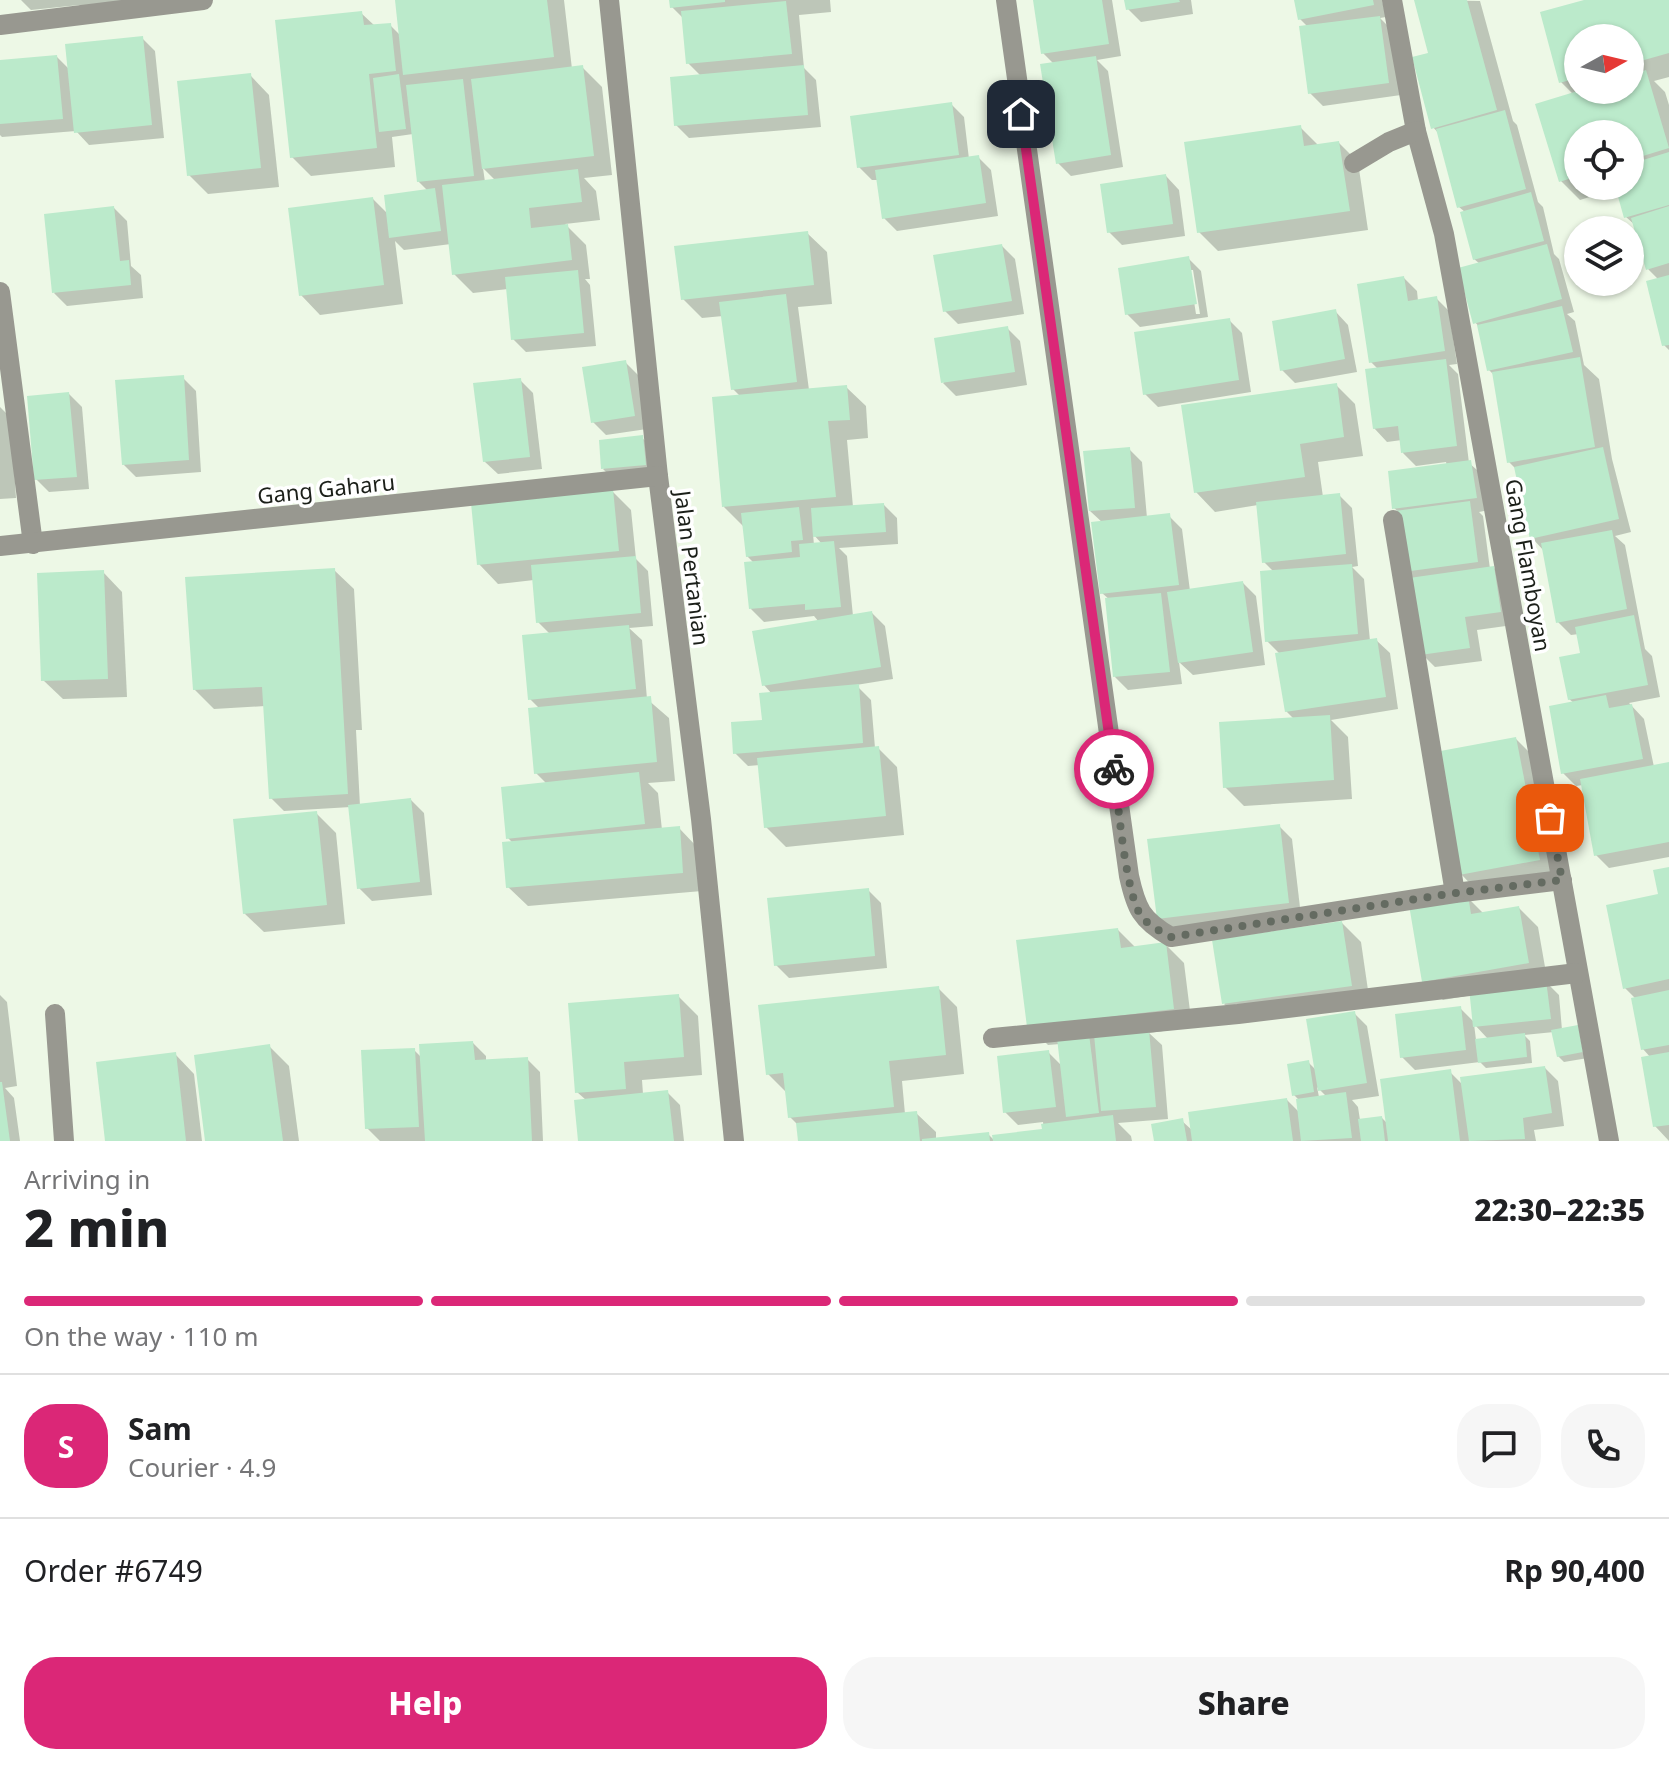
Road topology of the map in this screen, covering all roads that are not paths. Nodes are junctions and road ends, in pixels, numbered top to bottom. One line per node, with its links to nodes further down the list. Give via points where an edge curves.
1 (203, 0): 5 (street)
2 (609, 0): 9 (street, Jalan Pertanian)
3 (1006, 0): 14 (street, via 1129,876 1140,914 1171,937)
4 (1392, 0): 6 (street, Gang Flamboyan)
5 (0, 25)
6 (1416, 131): 7 (street); 13 (street, Gang Flamboyan, via 1444,234)
7 (1354, 163)
8 (0, 292): 11 (street)
9 (658, 476): 11 (street, Gang Gaharu); 20 (street, Jalan Pertanian)
10 (1393, 520): 14 (street)
11 (33, 544): 12 (street, Gang Gaharu)
12 (0, 546)
13 (1562, 880): 14 (street); 15 (street, Gang Flamboyan)
14 (1455, 893)
15 (1577, 973): 17 (street); 18 (street, Gang Flamboyan)
16 (55, 1014): 19 (street)
17 (993, 1038)
18 (1603, 1140)
19 (64, 1141)
20 (734, 1141)

